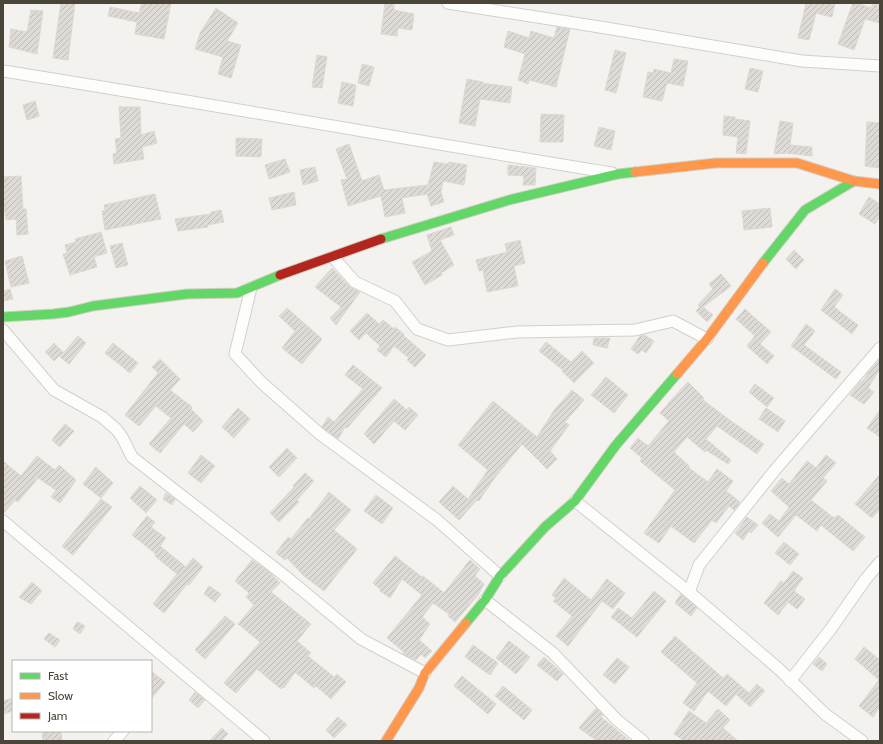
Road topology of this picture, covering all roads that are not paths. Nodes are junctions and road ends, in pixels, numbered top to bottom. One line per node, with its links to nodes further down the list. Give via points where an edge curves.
1 (448, 3): 2 (street, via 802,61)
2 (880, 66)
3 (3, 71): 4 (street)
4 (618, 174): 5 (street, via 716,163 797,163); 7 (street, via 509,200 375,241)
5 (854, 181): 6 (street); 11 (street, via 805,210)
6 (880, 184)
7 (333, 257): 8 (street, via 282,274); 11 (street, via 355,282 395,301 417,329 448,340 517,332 635,330 673,321)
8 (251, 288): 9 (street, via 237,293 188,294 58,313); 16 (street, via 235,354 262,383 320,434 437,520)
9 (3, 318)
10 (3, 330): 19 (street, via 54,390 102,417 116,429 132,457 285,576 361,639)
11 (707, 338): 13 (street, via 621,439)
12 (880, 348): 17 (street, via 775,470 699,565)
13 (575, 501): 16 (street, via 545,527); 17 (street)
14 (3, 521): 23 (street)
15 (880, 562): 20 (street)
16 (500, 576): 18 (street)
17 (689, 592): 20 (street)
18 (485, 600): 19 (street); 25 (street, via 553,653 617,720)
19 (425, 672): 24 (street, via 419,688)
20 (790, 681): 26 (street, via 825,714)
21 (122, 732): 22 (street)
22 (114, 741)
23 (264, 741)
24 (386, 741)
25 (643, 741)
26 (862, 741)

